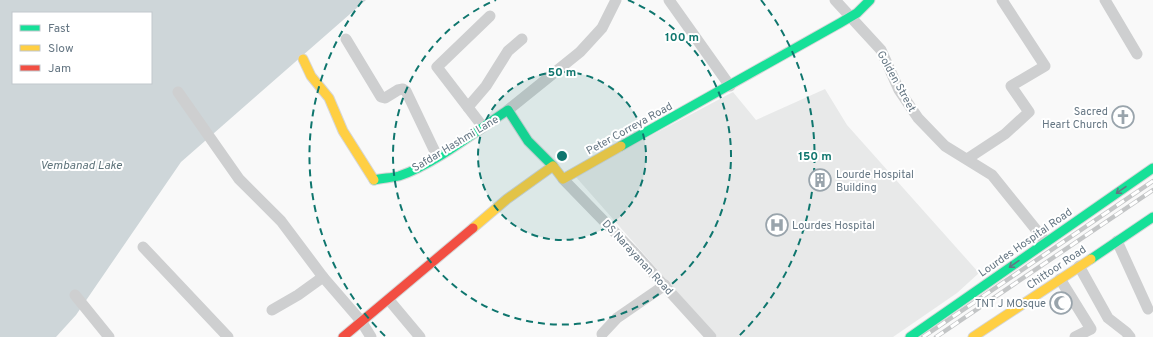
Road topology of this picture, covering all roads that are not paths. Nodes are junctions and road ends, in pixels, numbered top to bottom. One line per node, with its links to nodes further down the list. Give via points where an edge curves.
1 (616, 0): 16 (street, Safdar Hashmi Lane, via 602,28 580,52)
2 (835, 0): 8 (street, Golden Street)
3 (870, 0): 8 (street, Peter Correya Road)
4 (1002, 0): 19 (street, via 1045,66 1012,86 1029,112 1006,134)
5 (1105, 0): 11 (street)
6 (674, 1): 13 (street)
7 (490, 16): 15 (street, via 437,67)
8 (850, 17): 13 (street, Peter Correya Road); 19 (street, Golden Street, via 881,50 899,90 918,118 944,146)
9 (346, 39): 18 (street, via 381,97 385,98 398,90 406,91)
10 (522, 39): 15 (street, via 508,51 486,86)
11 (1137, 54)
12 (303, 59): 18 (street, Safdar Hashmi Lane, via 311,76 329,98 343,131 374,180 400,176)
13 (730, 86): 22 (street, Peter Correya Road)
14 (178, 92): 28 (street, via 239,179 281,221)
15 (468, 107): 17 (street)
16 (508, 110): 17 (street, Safdar Hashmi Lane); 20 (street, Safdar Hashmi Lane, via 528,141)
17 (483, 126): 18 (street, Safdar Hashmi Lane)
18 (437, 156)
19 (967, 159): 25 (street, Golden Street, via 992,175)
20 (552, 166): 22 (street); 32 (street, via 506,199)
21 (1153, 168): 25 (street, Lourdes Hospital Road, one-way to 25)
22 (563, 179): 30 (street, DS Narayanan Road)
23 (1153, 217): 24 (street, Chittoor Road)
24 (1117, 241): 27 (street, Chittoor Road); 33 (street)
25 (1046, 242): 43 (street, Lourdes Hospital Road, one-way to 43)
26 (143, 247): 38 (street)
27 (1079, 266): 29 (street, Chittoor Road); 46 (street, via 1108,318)
28 (323, 277): 34 (street); 35 (street)
29 (1060, 279): 44 (street, Chittoor Road); 45 (street, via 1091,329)
30 (665, 285): 36 (street, via 617,318); 42 (street, DS Narayanan Road)
31 (75, 295): 37 (street)
32 (389, 300): 35 (street); 41 (street)
33 (1148, 308)
34 (272, 310)
35 (361, 321): 39 (street); 40 (street)
36 (602, 334)
37 (109, 337)
38 (228, 337)
39 (343, 337)
40 (371, 337)
41 (420, 337)
42 (711, 337)
43 (910, 337)
44 (973, 337)
45 (1075, 337)
46 (1130, 337)

